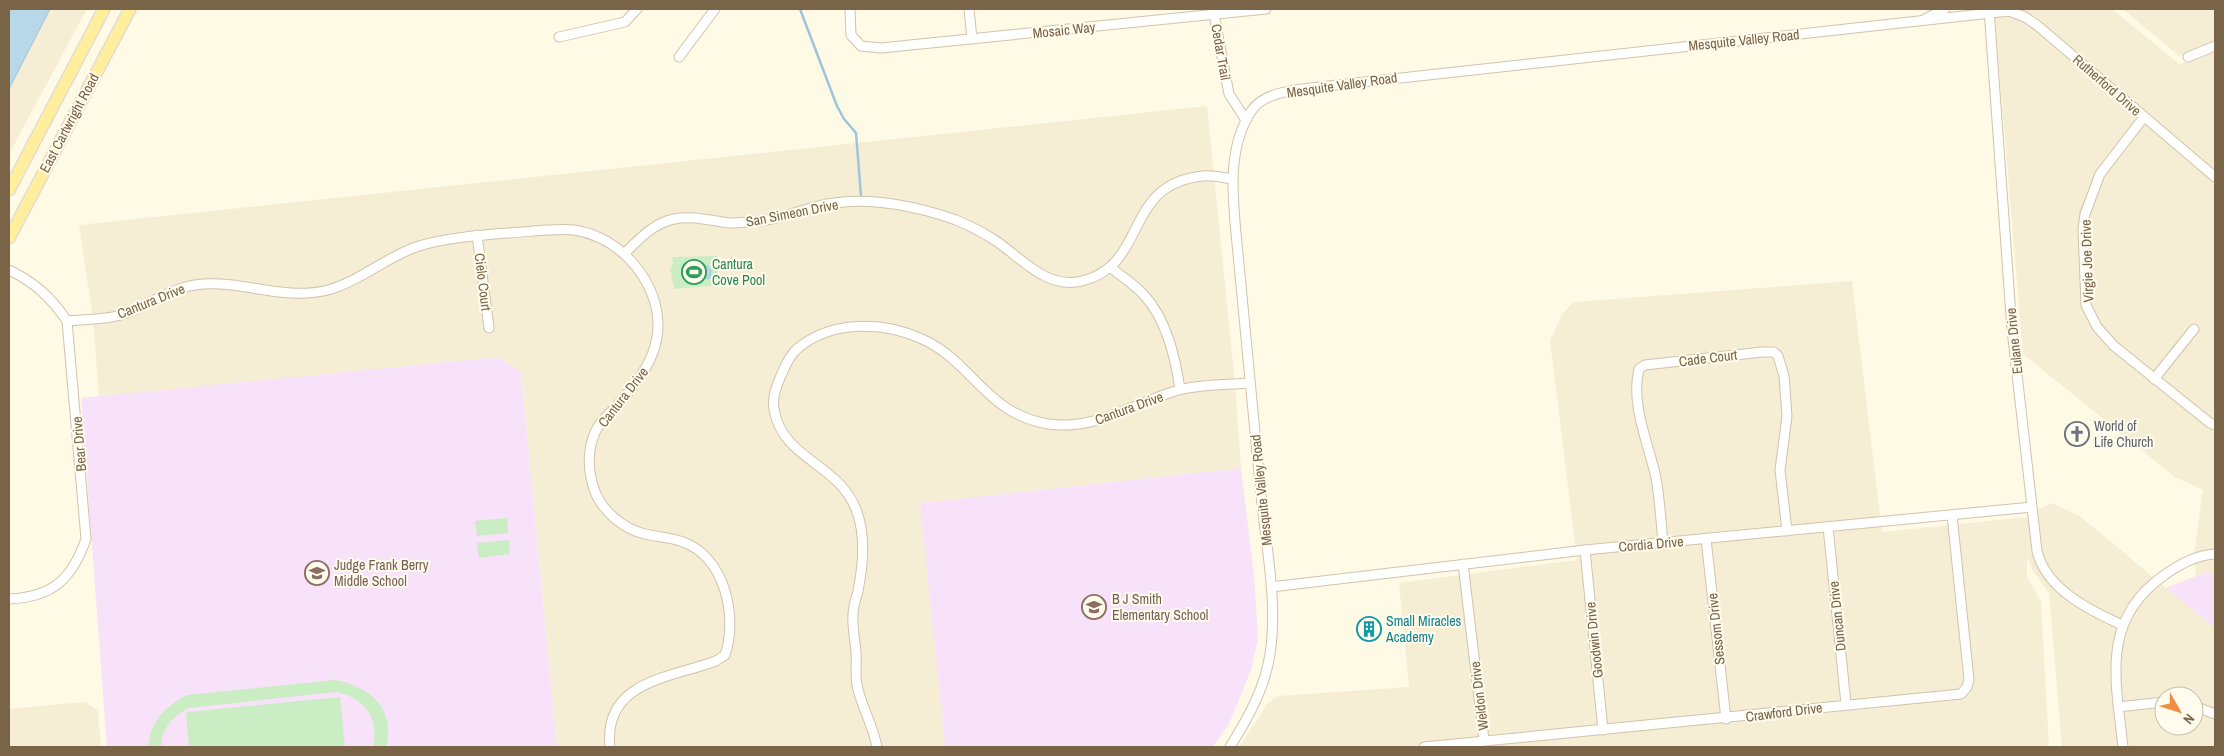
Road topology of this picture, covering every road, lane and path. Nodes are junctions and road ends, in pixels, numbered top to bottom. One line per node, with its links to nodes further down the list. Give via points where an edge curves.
1 (104, 9): 21 (main road, East Cartwright Road)
2 (130, 9): 23 (main road, East Cartwright Road)
3 (637, 9): 12 (street, via 625,22)
4 (715, 9): 15 (street)
5 (850, 9): 13 (street, Mosaic Way, via 852,35 862,46 881,48)
6 (969, 9): 13 (street)
7 (1266, 9): 10 (street, Mosaic Way)
8 (1945, 9): 11 (street)
9 (1989, 11): 11 (street, Mesquite Valley Road); 17 (street, Rutherford Drive, via 2009,11 2025,17); 34 (street, Eulane Drive, via 2012,330)
10 (1214, 12): 13 (street, Mosaic Way); 18 (street, Cedar Trail, via 1229,94)
11 (1917, 23): 18 (street, Mesquite Valley Road, via 1500,65 1319,87 1267,99 1254,108)
12 (559, 37)
13 (972, 39)
14 (2215, 46): 16 (street)
15 (679, 57)
16 (2188, 57)
17 (2144, 117): 19 (street, Rutherford Drive); 30 (street, Virgie Joe Drive, via 2100,174 2085,214 2083,229 2086,305 2097,327 2114,346)
18 (1246, 120): 20 (street, Mesquite Valley Road, via 1237,143)
19 (2215, 177)
20 (1233, 179): 25 (street, San Simeon Drive, via 1205,176 1181,180 1164,188 1141,215 1126,250); 31 (street, Mesquite Valley Road)
21 (9, 190)
22 (477, 235): 24 (street, Cantura Drive, via 574,230 594,236); 27 (street, Cantura Drive, via 416,247 348,283 326,290 281,294 229,284 186,286 121,315); 28 (street, Cielo Court)
23 (9, 238)
24 (626, 253): 25 (street, San Simeon Drive, via 642,236 672,219 688,217 732,223 760,221 834,203 885,203 957,221 993,239 1035,272 1061,280 1082,281); 52 (street, Cantura Drive, via 645,280 654,300 659,320 657,340 638,382 599,425 591,442 590,476 602,506 629,528 683,542 697,549 708,561 725,592 730,631 725,655 716,661 635,689 622,700 613,715)
25 (1110, 268): 32 (street, via 1144,295 1156,313 1171,348)
26 (9, 270): 27 (street, via 29,280 53,301)
27 (67, 321): 44 (street, Bear Drive, via 86,539 77,564 54,588 27,598)
28 (489, 328)
29 (2194, 329): 30 (street)
30 (2154, 379): 33 (street, Virgie Joe Drive)
31 (1249, 383): 32 (street, Cantura Drive); 43 (street, Mesquite Valley Road)
32 (1180, 389): 53 (street, Cantura Drive, via 1104,419 1050,424 1016,414 997,403 945,352 905,332 875,326 852,327 834,330 796,350 776,388 773,406 778,426 788,442 841,483 851,496 858,514 863,532 853,612 857,684)
33 (2215, 425)
34 (2032, 507): 35 (street, Cordia Drive); 45 (street, Eulane Drive, via 2037,551 2044,572 2078,602)
35 (1952, 515): 36 (street, Cordia Drive); 47 (street, Crawford Drive, via 1968,687 1956,695)
36 (1828, 527): 37 (street, Cordia Drive); 47 (street, Duncan Drive)
37 (1786, 531): 38 (street, Cordia Drive); 39 (street, Cade Court, via 1780,470 1786,416 1784,376 1778,356 1774,352 1762,352 1645,365 1639,369 1636,385 1642,430 1656,481)
38 (1706, 539): 39 (street, Cordia Drive); 49 (street, Sessom Drive)
39 (1662, 544): 40 (street, Cordia Drive)
40 (1585, 550): 42 (street, Cordia Drive); 50 (street, Goodwin Drive)
41 (2213, 554): 45 (street, via 2191,559 2152,583)
42 (1463, 564): 43 (street, Cordia Drive); 51 (street, Weldon Drive)
43 (1271, 587): 54 (street, Mesquite Valley Road, via 1270,654 1248,718)
44 (9, 599)
45 (2122, 624): 48 (street, via 2115,668)
46 (2154, 703): 48 (street)
47 (1846, 704): 49 (street, Crawford Drive)
48 (2118, 707): 56 (street)
49 (1726, 719): 50 (street, Crawford Drive)
50 (1603, 730): 51 (street, Crawford Drive)
51 (1484, 740): 55 (street, Crawford Drive)
52 (610, 747)
53 (877, 747)
54 (1230, 747)
55 (1424, 747)
56 (2122, 747)

